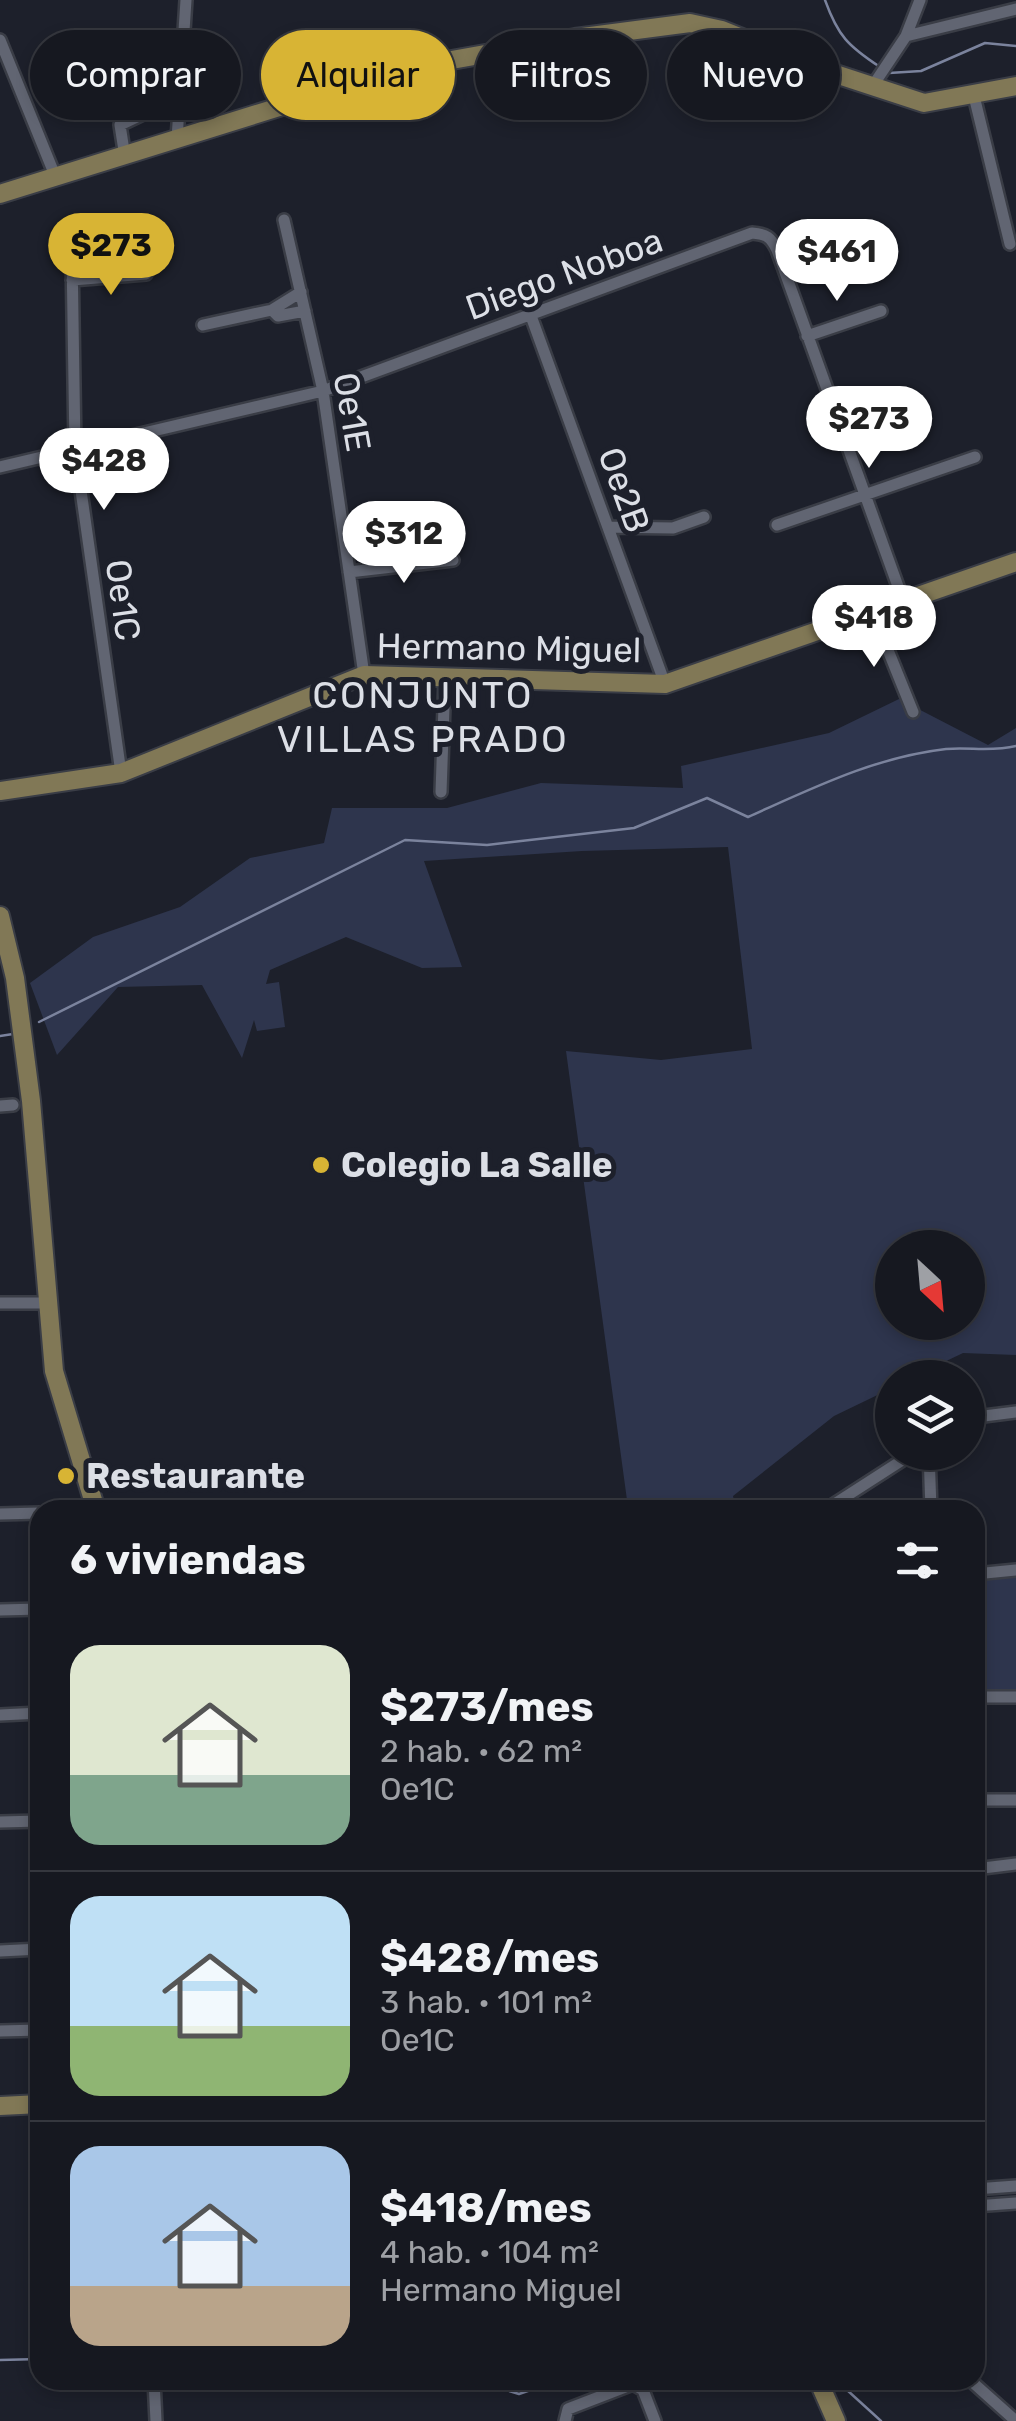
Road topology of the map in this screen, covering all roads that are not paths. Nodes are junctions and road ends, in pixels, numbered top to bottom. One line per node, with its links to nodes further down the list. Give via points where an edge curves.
1 (186, 0): 12 (street)
2 (920, 0): 5 (street)
3 (1016, 9): 5 (street)
4 (647, 31): 9 (street, via 690,23 722,30)
5 (906, 36): 9 (street)
6 (0, 40): 14 (street)
7 (475, 61): 12 (street, via 398,70)
8 (1016, 86): 10 (street)
9 (872, 87): 10 (street, via 924,103)
10 (974, 96): 17 (street)
11 (132, 120): 13 (street, via 120,125)
12 (177, 139): 13 (street)
13 (126, 156): 14 (street)
14 (56, 178): 15 (street)
15 (0, 194)
16 (284, 220): 21 (street, Oe1E)
17 (1010, 244)
18 (72, 254): 20 (street, Oe1C)
19 (146, 274): 20 (street)
20 (72, 280): 29 (street, Oe1C)
21 (300, 292): 22 (street); 24 (street, Oe1E)
22 (272, 310): 24 (street, via 278,316); 26 (street)
23 (882, 310): 27 (street)
24 (305, 311): 28 (street, Oe1E)
25 (531, 316): 27 (street, Diego Noboa, via 762,234 774,242); 28 (street, Diego Noboa); 35 (street, Oe2B)
26 (204, 325)
27 (806, 336): 32 (street, Diego Noboa)
28 (323, 391): 29 (street, Diego Noboa); 38 (street, Oe1E)
29 (75, 448): 31 (street, Diego Noboa); 45 (street, Oe1C)
30 (975, 457): 32 (street)
31 (0, 468)
32 (864, 495): 34 (street); 39 (street, Diego Noboa)
33 (704, 517): 35 (street, via 673,528)
34 (777, 526)
35 (608, 528): 43 (street, Oe2B)
36 (453, 560): 38 (street)
37 (1016, 562): 39 (street, Hermano Miguel)
38 (349, 572): 41 (street, Oe1E)
39 (904, 603): 40 (street, Hermano Miguel)
40 (873, 613): 43 (street, Hermano Miguel); 44 (street)
41 (364, 675): 42 (street, Hermano Miguel); 45 (street, Hermano Miguel)
42 (446, 678): 43 (street, Hermano Miguel); 47 (street)
43 (665, 684)
44 (913, 712)
45 (121, 773): 46 (street, Hermano Miguel)
46 (0, 791)
47 (442, 792)
48 (0, 916): 50 (street, via 16,978)
49 (0, 1303): 50 (street)
50 (50, 1303): 55 (street, via 54,1370)
51 (1016, 1412): 52 (street)
52 (985, 1416)
53 (888, 1470): 56 (street)
54 (930, 1470): 57 (street)
55 (93, 1500)
56 (841, 1500)
57 (931, 1500)
58 (30, 1513): 59 (street)
59 (0, 1514)
60 (1016, 1570): 61 (street)
61 (985, 1573)
62 (30, 1609): 63 (street)
63 (0, 1610)
64 (985, 1697): 65 (street)
65 (1016, 1697)
66 (30, 1714): 67 (street)
67 (0, 1715)
68 (985, 1800): 69 (street)
69 (1016, 1800)
70 (30, 1821): 71 (street)
71 (0, 1822)
72 (1016, 1864): 73 (street)
73 (985, 1867)
74 (30, 1950): 75 (street)
75 (0, 1951)
76 (30, 2030): 77 (street)
77 (0, 2032)
78 (30, 2104): 79 (street)
79 (0, 2106)
80 (1016, 2186): 81 (street)
81 (985, 2188)
82 (1016, 2203): 83 (street)
83 (985, 2205)
84 (154, 2390): 89 (street)
85 (618, 2390): 90 (street, via 568,2410)
86 (644, 2390): 91 (street)
87 (822, 2390): 92 (street)
88 (981, 2390): 93 (street)
89 (156, 2421)
90 (566, 2421)
91 (655, 2421)
92 (836, 2421)
93 (1016, 2421)

